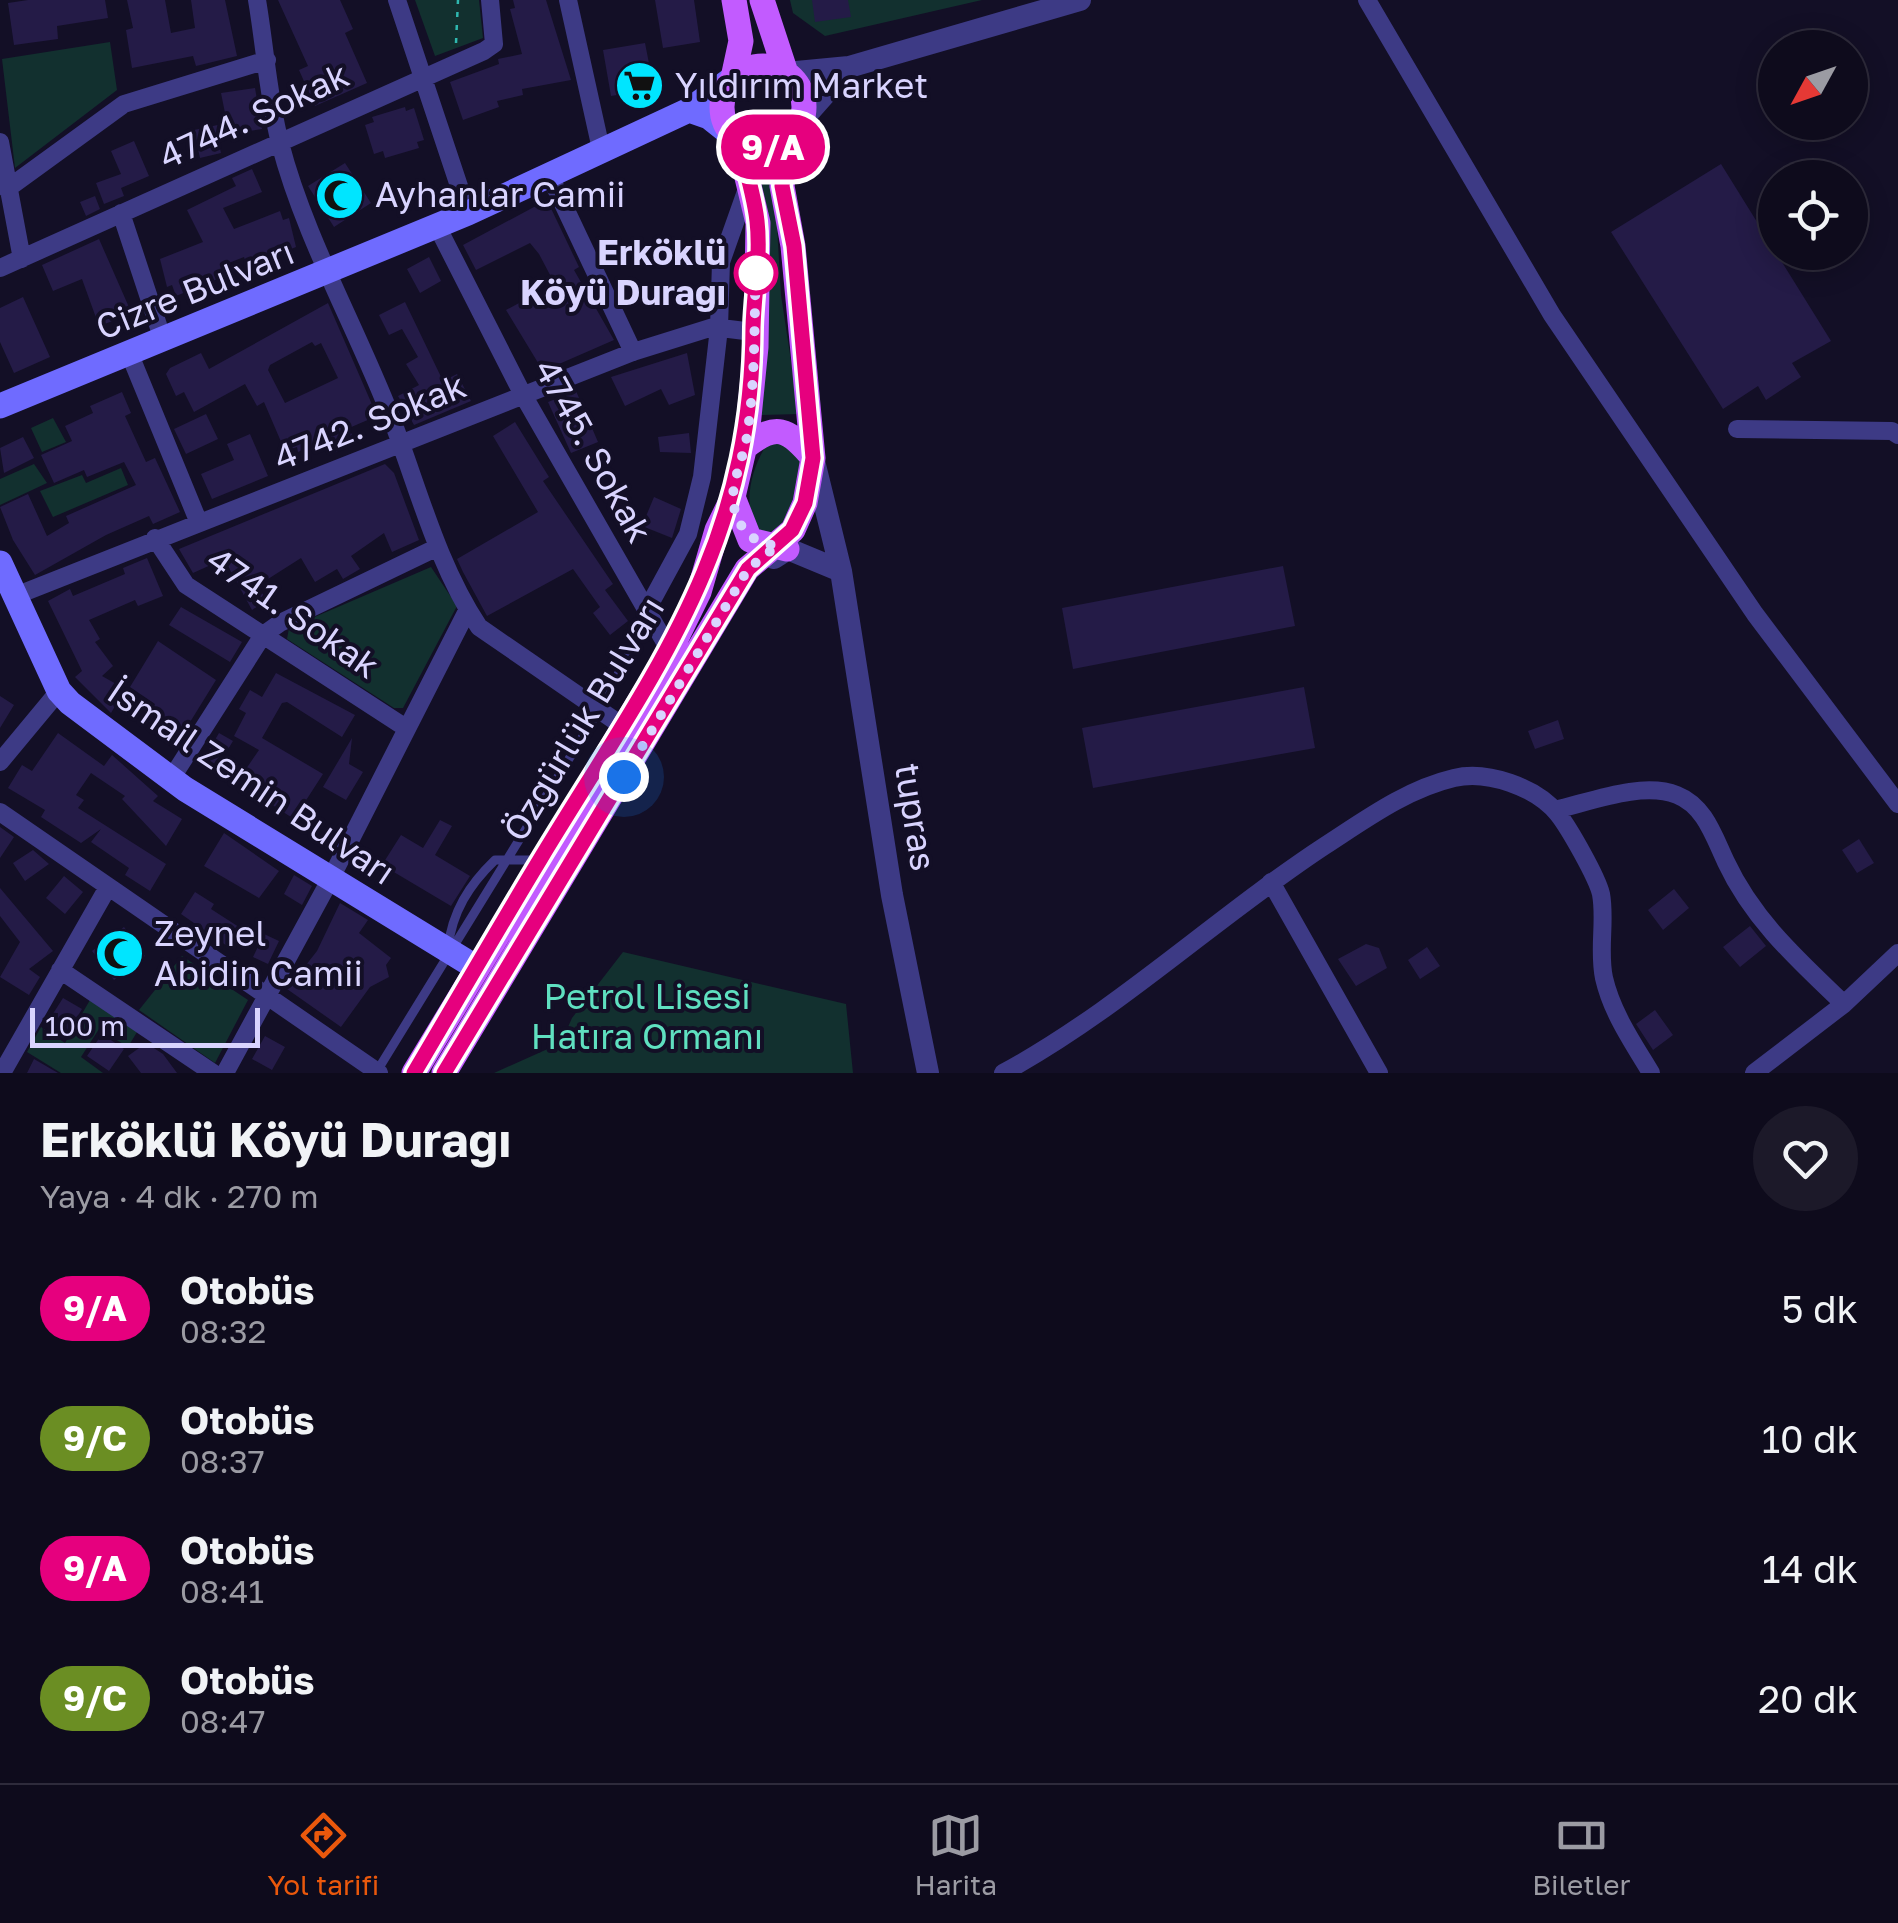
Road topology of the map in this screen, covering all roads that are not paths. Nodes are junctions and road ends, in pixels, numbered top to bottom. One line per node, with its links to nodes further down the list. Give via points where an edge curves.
1 (257, 0): 9 (street)
2 (397, 0): 12 (street)
3 (490, 0): 12 (street, 4744. Sokak, via 494,44)
4 (568, 0): 19 (street)
5 (734, 0): 13 (main road, via 742,40)
6 (762, 0): 11 (main road)
7 (1080, 0): 10 (street)
8 (1367, 0): 59 (street, via 1552,316 1755,614)
9 (267, 60): 18 (street); 22 (street, via 124,104)
10 (849, 67): 11 (street); 15 (street)
11 (786, 73): 13 (main road, via 765,66); 15 (main road, via 802,94)
12 (423, 78): 18 (street, 4744. Sokak); 24 (street)
13 (733, 78): 14 (main road, Cizre Bulvarı); 16 (main road, via 722,117)
14 (688, 110): 16 (main road); 19 (main road, Cizre Bulvarı)
15 (795, 130): 16 (main road, via 768,148); 40 (main road, via 782,186 794,246)
16 (738, 140): 21 (main road, Özgürlük Bulvarı)
17 (0, 142): 22 (street)
18 (280, 142): 23 (street, 4744. Sokak); 28 (street)
19 (602, 149): 20 (main road, Cizre Bulvarı)
20 (549, 174): 24 (main road, Cizre Bulvarı); 32 (street)
21 (749, 183): 29 (street, via 721,262); 30 (main road, Özgürlük Bulvarı, via 758,223)
22 (7, 189): 26 (street)
23 (121, 213): 26 (street, 4744. Sokak); 31 (street)
24 (468, 213): 25 (main road, Cizre Bulvarı)
25 (437, 226): 28 (main road, Cizre Bulvarı); 34 (street, 4745. Sokak)
26 (22, 259): 27 (street, 4744. Sokak)
27 (0, 268)
28 (330, 272): 31 (main road, Cizre Bulvarı); 38 (street)
29 (719, 328): 30 (street, 4742. Sokak); 32 (street, 4742. Sokak); 50 (street, via 702,477 688,534)
30 (753, 332): 39 (main road, Özgürlük Bulvarı)
31 (163, 340): 33 (main road, Cizre Bulvarı)
32 (633, 352): 34 (street, 4742. Sokak)
33 (130, 355): 35 (main road, Cizre Bulvarı); 42 (street)
34 (522, 393): 38 (street, 4742. Sokak); 50 (street, 4745. Sokak)
35 (0, 406)
36 (1737, 428): 37 (street)
37 (1898, 435)
38 (402, 446): 42 (street, 4742. Sokak); 44 (street)
39 (744, 448): 40 (main road, via 764,432 779,431); 41 (main road, Özgürlük Bulvarı)
40 (813, 458): 45 (main road, via 805,503); 47 (street, tupras)
41 (733, 497): 45 (main road, via 750,540); 52 (main road, Özgürlük Bulvarı)
42 (200, 523): 43 (street, 4742. Sokak)
43 (155, 538): 48 (street, 4742. Sokak); 51 (street, 4741. Sokak, via 186,585)
44 (438, 546): 49 (street); 51 (street)
45 (783, 547): 47 (street); 78 (main road, Özgürlük Bulvarı, via 748,569)
46 (0, 563): 48 (main road, İsmail Zemin Bulvarı)
47 (841, 570): 79 (street, tupras, via 892,895)
48 (16, 596): 53 (main road, İsmail Zemin Bulvarı)
49 (468, 610): 54 (street, via 479,627); 56 (street)
50 (648, 618): 52 (street, 4745. Sokak); 54 (lane)
51 (263, 636): 56 (street, 4741. Sokak); 58 (street)
52 (670, 651): 55 (main road, Özgürlük Bulvarı)
53 (59, 691): 57 (street); 58 (main road, İsmail Zemin Bulvarı)
54 (599, 710): 55 (street); 63 (lane)
55 (624, 727): 62 (main road, Özgürlük Bulvarı)
56 (406, 728): 64 (street)
57 (0, 762)
58 (171, 778): 64 (main road, İsmail Zemin Bulvarı)
59 (1898, 804)
60 (1555, 810): 65 (street, via 1502,780 1452,778 1382,809); 72 (street, via 1646,791 1692,803 1750,907); 82 (street, via 1601,893 1604,979)
61 (0, 812): 66 (street)
62 (540, 860): 63 (lane); 69 (main road, Özgürlük Bulvarı)
63 (503, 861): 67 (lane, via 495,860 477,877 461,903)
64 (330, 880): 67 (main road, İsmail Zemin Bulvarı); 71 (street)
65 (1271, 882): 80 (street, via 1068,1035); 81 (street)
66 (108, 887): 70 (street); 71 (street)
67 (448, 951): 69 (main road, İsmail Zemin Bulvarı); 73 (lane)
68 (1898, 952): 72 (street)
69 (477, 968): 77 (main road, Özgürlük Bulvarı)
70 (60, 970): 74 (street); 75 (street)
71 (266, 994): 73 (street); 76 (street)
72 (1844, 1004): 83 (street)
73 (377, 1072)
74 (2, 1073)
75 (213, 1073)
76 (225, 1073)
77 (414, 1073)
78 (444, 1073)
79 (928, 1073)
80 (1003, 1073)
81 (1380, 1073)
82 (1651, 1073)
83 (1754, 1073)

